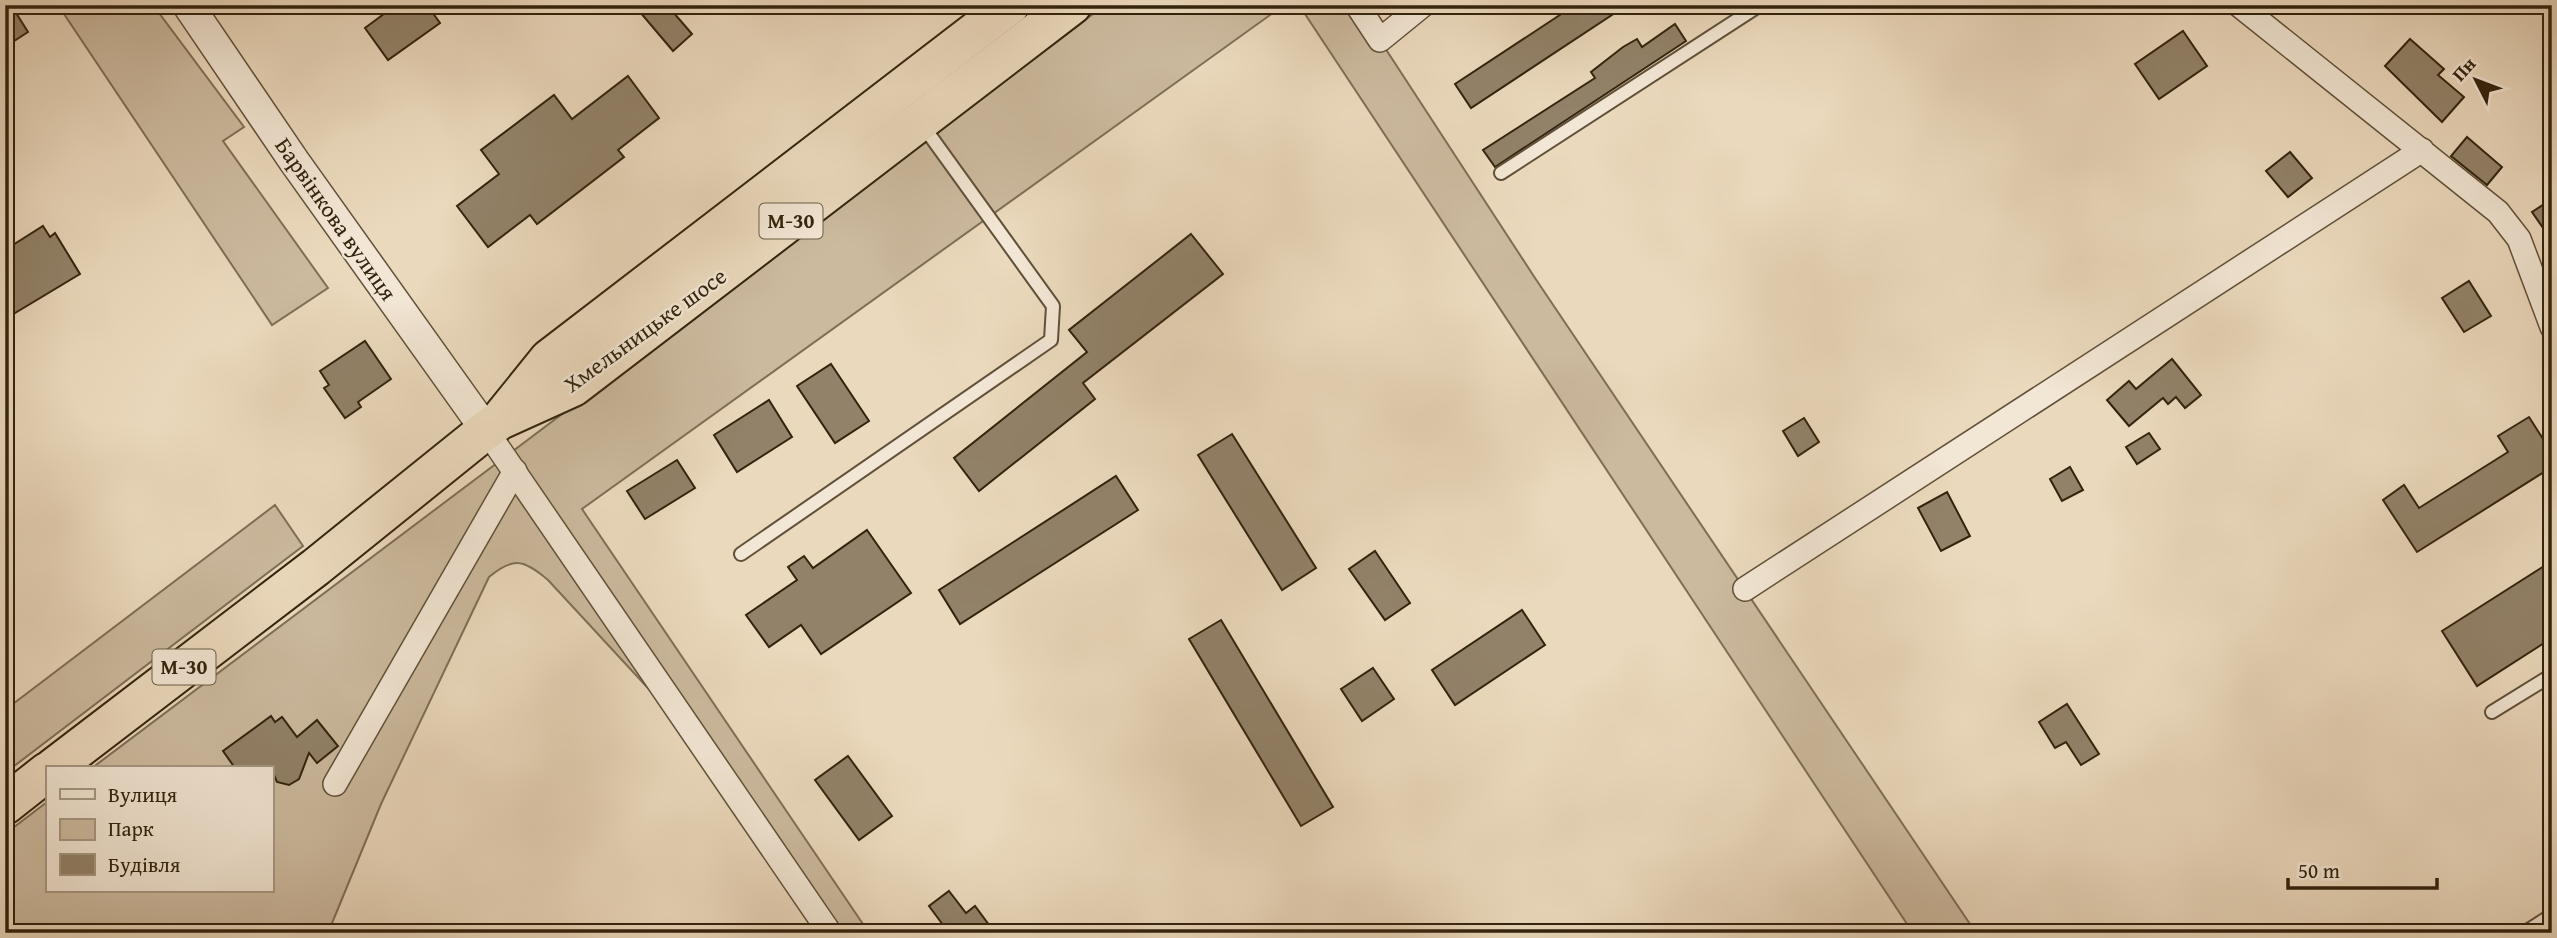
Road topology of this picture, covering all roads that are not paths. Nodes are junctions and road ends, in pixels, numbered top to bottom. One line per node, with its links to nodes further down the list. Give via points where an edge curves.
1 (188, 5): 12 (street, Барвінкова вулиця, via 294,161)
2 (1010, 5): 12 (highway, Хмельницьке шосе / М-30, via 549,359)
3 (1072, 5): 8 (highway, Хмельницьке шосе / М-30)
4 (1357, 5): 5 (street, via 1380,40)
5 (1423, 5)
6 (1760, 5): 10 (lane)
7 (2239, 5): 9 (street)
8 (921, 123): 12 (highway, Хмельницьке шосе / М-30, via 573,387); 14 (lane, via 1053,306 1051,340)
9 (2422, 150): 11 (street, via 2510,225); 15 (street)
10 (1501, 173)
11 (2552, 327)
12 (493, 425): 13 (street); 18 (highway, М-30)
13 (515, 471): 20 (street); 23 (street)
14 (741, 554)
15 (1745, 589)
16 (2552, 675): 17 (lane)
17 (2492, 712)
18 (56, 766)
19 (46, 773): 21 (highway)
20 (335, 783)
21 (5, 805)
22 (2552, 915): 24 (lane)
23 (830, 933)
24 (2524, 933)

